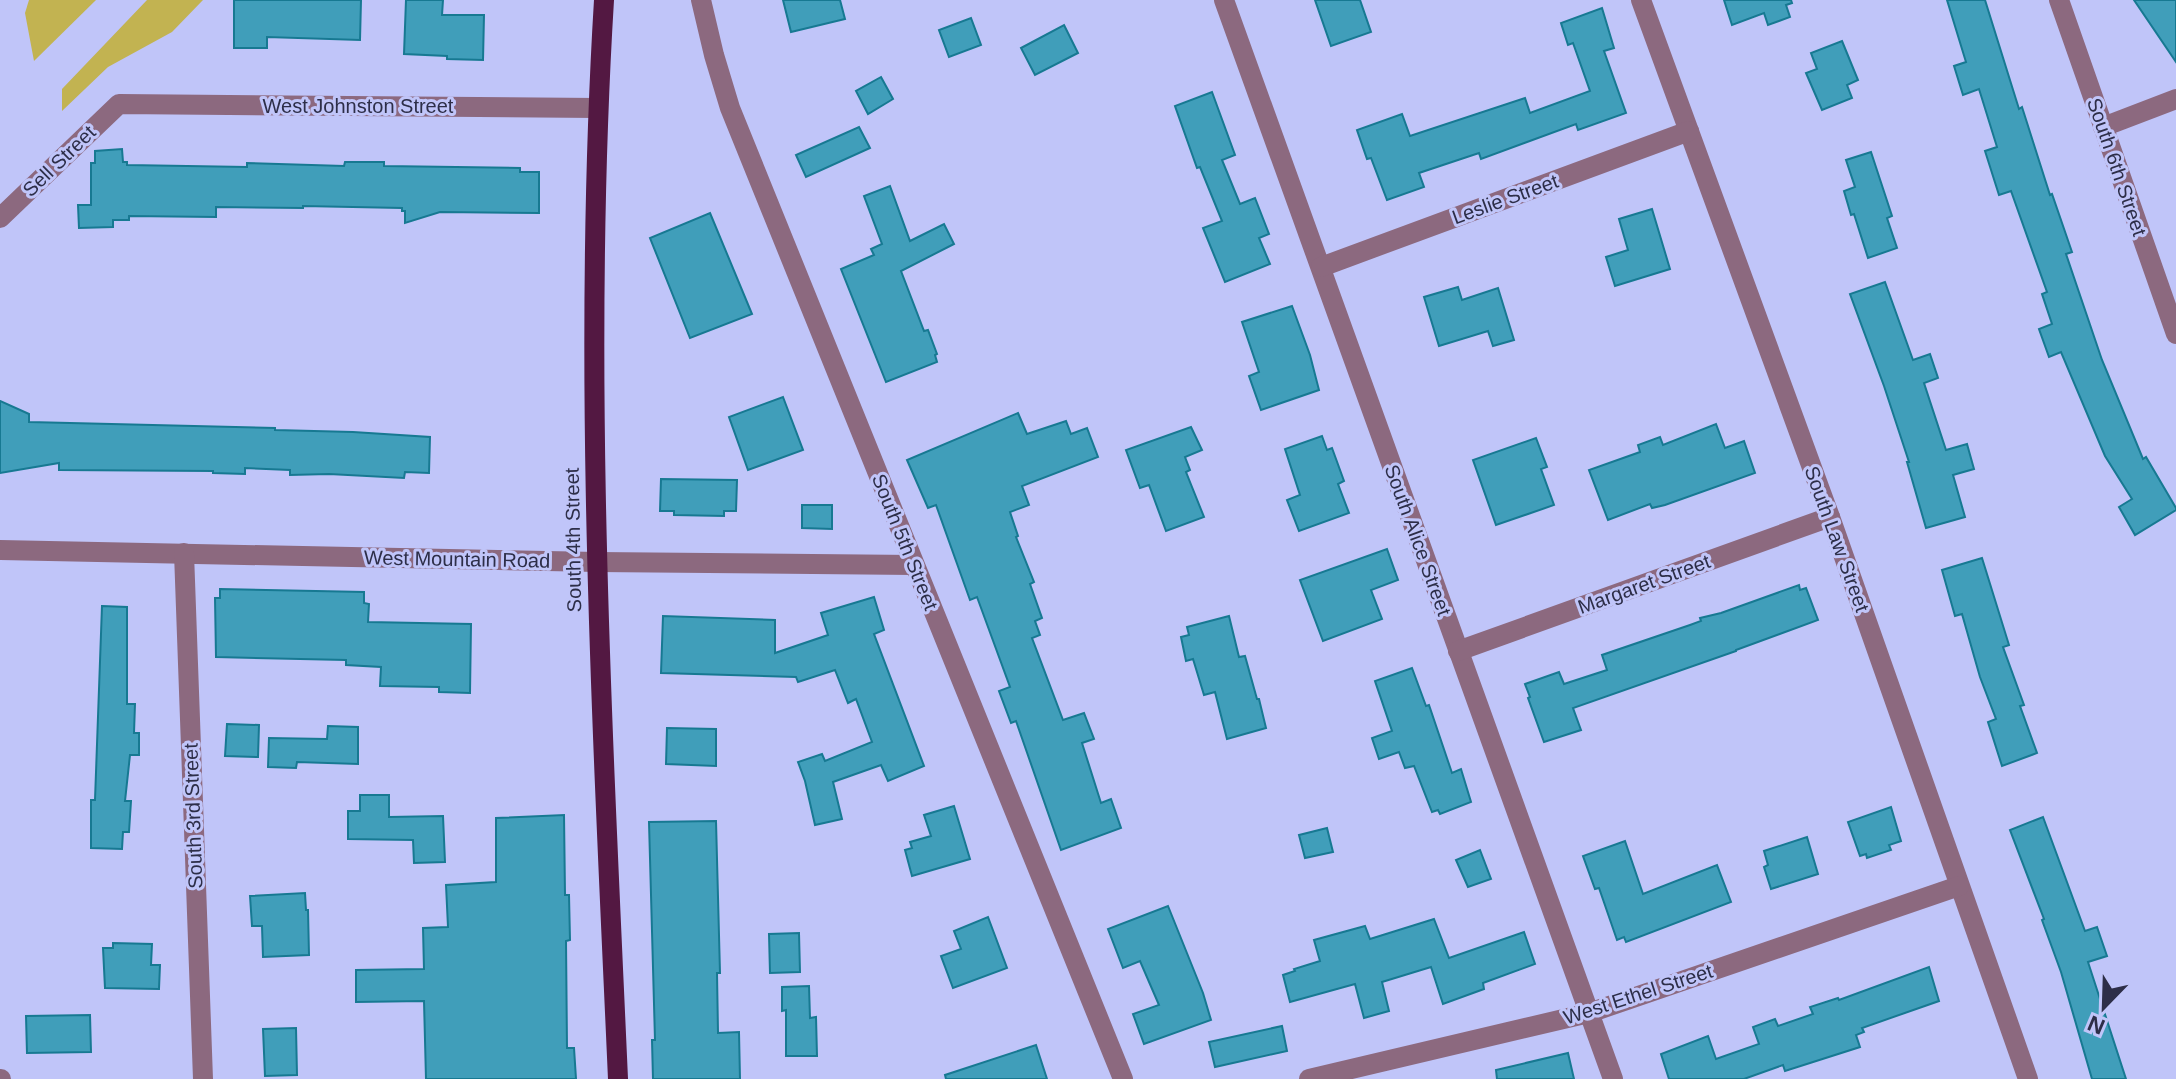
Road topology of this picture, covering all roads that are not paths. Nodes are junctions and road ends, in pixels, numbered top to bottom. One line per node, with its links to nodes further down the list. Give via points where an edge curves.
1 (604, 0): 8 (main road, South 4th Street)
2 (701, 0): 18 (street, South 5th Street, via 730,108)
3 (1224, 0): 12 (street, South Alice Street)
4 (1641, 0): 10 (street, South Law Street)
5 (2059, 0): 9 (street, South 6th Street)
6 (2176, 99): 9 (street)
7 (119, 104): 8 (street, West Johnston Street); 11 (street, Sell Street)
8 (597, 108): 17 (main road, South 4th Street)
9 (2103, 127): 13 (street, South 6th Street)
10 (1689, 131): 12 (street, Leslie Street); 14 (street, South Law Street)
11 (0, 218)
12 (1321, 267): 19 (street, South Alice Street)
13 (2176, 334)
14 (1830, 517): 19 (street, Margaret Street); 20 (street, South Law Street)
15 (0, 550): 16 (street, West Mountain Road)
16 (184, 553): 17 (street, West Mountain Road); 22 (street, South 3rd Street)
17 (597, 562): 18 (street, West Mountain Road); 23 (main road, South 4th Street)
18 (914, 565): 24 (street, South 5th Street)
19 (1458, 651): 21 (street, South Alice Street)
20 (1959, 886): 21 (street, West Ethel Street); 27 (street, South Law Street)
21 (1589, 1013): 25 (street, West Ethel Street); 26 (street, South Alice Street)
22 (203, 1079)
23 (618, 1079)
24 (1123, 1079)
25 (1309, 1079)
26 (1613, 1079)
27 (2028, 1079)

